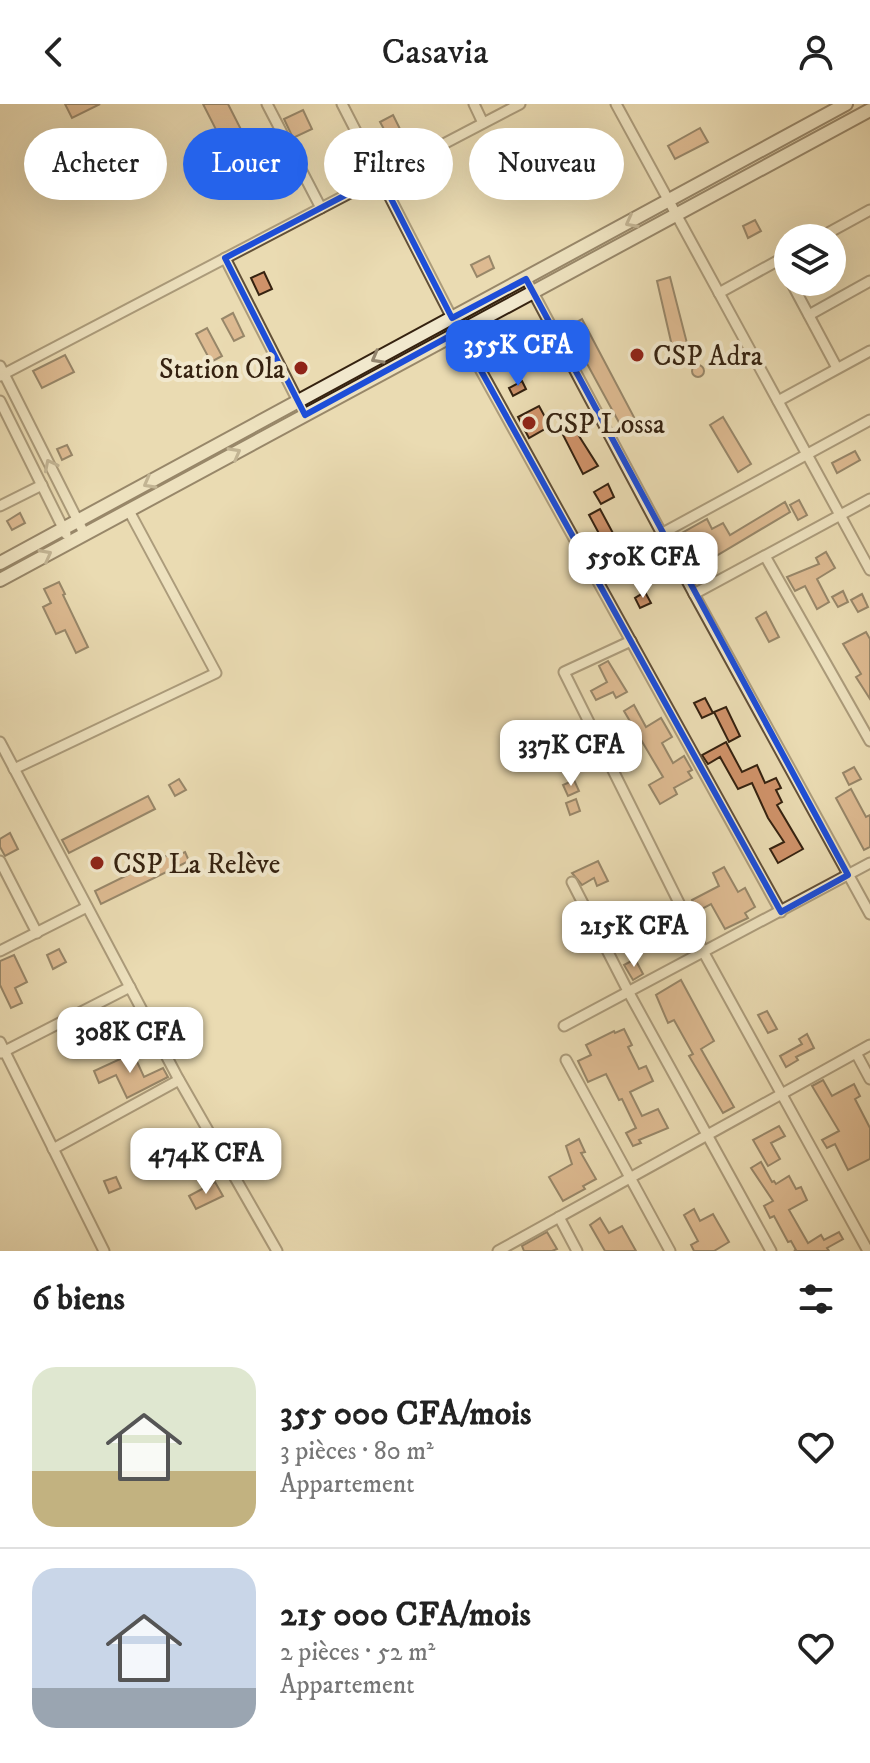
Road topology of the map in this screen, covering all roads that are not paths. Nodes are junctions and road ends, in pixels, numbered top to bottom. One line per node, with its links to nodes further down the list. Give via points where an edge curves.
1 (267, 104): 14 (street)
2 (342, 104): 9 (street)
3 (474, 104): 8 (street)
4 (520, 104): 8 (street)
5 (616, 104): 13 (street)
6 (846, 104): 13 (main road)
7 (870, 110): 16 (main road)
8 (483, 123): 10 (street)
9 (354, 128)
10 (453, 139)
11 (336, 200): 14 (street)
12 (392, 200): 26 (street)
13 (670, 201): 16 (street); 20 (main road, one-way to 20)
14 (321, 208): 18 (street)
15 (870, 210): 17 (street)
16 (677, 215): 22 (main road); 23 (street)
17 (844, 224)
18 (225, 258): 32 (street); 34 (street)
19 (774, 263): 23 (street)
20 (526, 279): 22 (street); 26 (main road)
21 (870, 281): 25 (street)
22 (533, 292): 27 (main road); 48 (street)
23 (719, 293): 35 (street)
24 (799, 296): 25 (street)
25 (809, 315): 31 (street)
26 (452, 318): 28 (main road)
27 (459, 331): 30 (main road); 55 (street)
28 (409, 341): 30 (main road); 34 (main road, one-way to 34)
29 (870, 351): 31 (street)
30 (417, 354): 37 (main road)
31 (837, 368): 35 (street)
32 (1, 372): 33 (street)
33 (15, 396): 36 (street); 45 (street, one-way to 33)
34 (299, 401): 37 (street); 45 (main road, one-way to 45)
35 (778, 401): 39 (street)
36 (0, 403): 40 (street)
37 (305, 415): 43 (main road, one-way to 37)
38 (870, 420): 39 (street)
39 (807, 454): 44 (street); 48 (street)
40 (42, 485): 42 (street); 46 (street)
41 (870, 499): 44 (street)
42 (0, 506)
43 (129, 511): 47 (main road); 58 (street, via 216,673)
44 (840, 515): 50 (street); 52 (street)
45 (78, 522): 46 (main road); 47 (street)
46 (64, 529): 49 (street); 51 (main road)
47 (89, 532): 49 (main road)
48 (661, 534): 54 (street)
49 (71, 542): 53 (main road, one-way to 49)
50 (765, 556): 54 (street); 56 (street)
51 (0, 563)
52 (870, 570)
53 (0, 580)
54 (694, 594): 61 (street)
55 (631, 641): 64 (street); 68 (street, via 564,672)
56 (870, 741)
57 (0, 742): 58 (street)
58 (14, 769): 63 (street)
59 (0, 861): 66 (street)
60 (870, 863): 61 (street)
61 (848, 875): 64 (street); 65 (street)
62 (572, 882): 70 (street)
63 (87, 907): 66 (street); 69 (street)
64 (781, 912): 68 (street)
65 (870, 914)
66 (37, 933): 67 (street)
67 (0, 951)
68 (704, 953): 70 (street); 78 (street)
69 (130, 987): 73 (street); 77 (street)
70 (629, 993): 71 (street); 79 (street)
71 (564, 1026)
72 (870, 1045): 74 (street)
73 (2, 1049): 80 (street)
74 (856, 1053): 76 (street); 78 (street)
75 (566, 1060): 81 (street)
76 (870, 1079)
77 (179, 1080): 80 (street); 84 (street)
78 (782, 1094): 79 (street); 89 (street)
79 (707, 1135): 81 (street); 88 (street)
80 (53, 1149): 83 (street)
81 (631, 1178): 82 (street); 87 (street)
82 (559, 1217): 85 (street); 86 (street)
83 (104, 1251)
84 (277, 1251)
85 (498, 1251)
86 (577, 1251)
87 (670, 1251)
88 (771, 1251)
89 (868, 1251)

